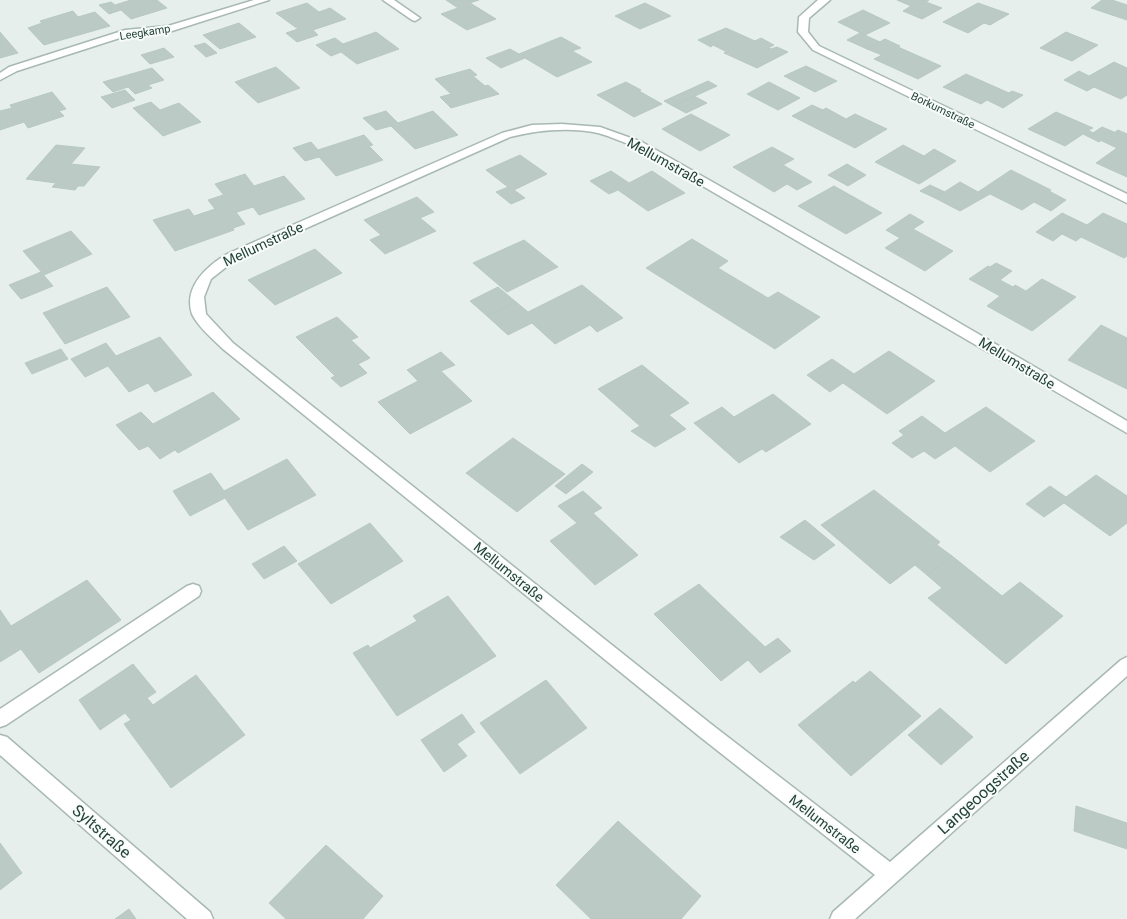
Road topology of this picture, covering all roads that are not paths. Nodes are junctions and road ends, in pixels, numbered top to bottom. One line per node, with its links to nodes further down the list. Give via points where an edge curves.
1 (264, 0): 5 (street, Leegkamp, via 169,29 128,32 13,69)
2 (388, 0): 4 (street)
3 (825, 0): 6 (street, Borkumstraße, via 804,17 804,32 816,48)
4 (415, 18)
5 (0, 77)
6 (1127, 198)
7 (1127, 428): 12 (street, Mellumstraße, via 905,296 638,144 600,130 532,128 506,135 231,257 206,276 197,300 199,316 228,346 697,724)
8 (193, 591): 10 (street)
9 (1127, 665): 12 (street, Langeoogstraße)
10 (0, 719)
11 (0, 743): 13 (street, Syltstraße)
12 (890, 875): 14 (street, Langeoogstraße)
13 (203, 919)
14 (840, 919)

